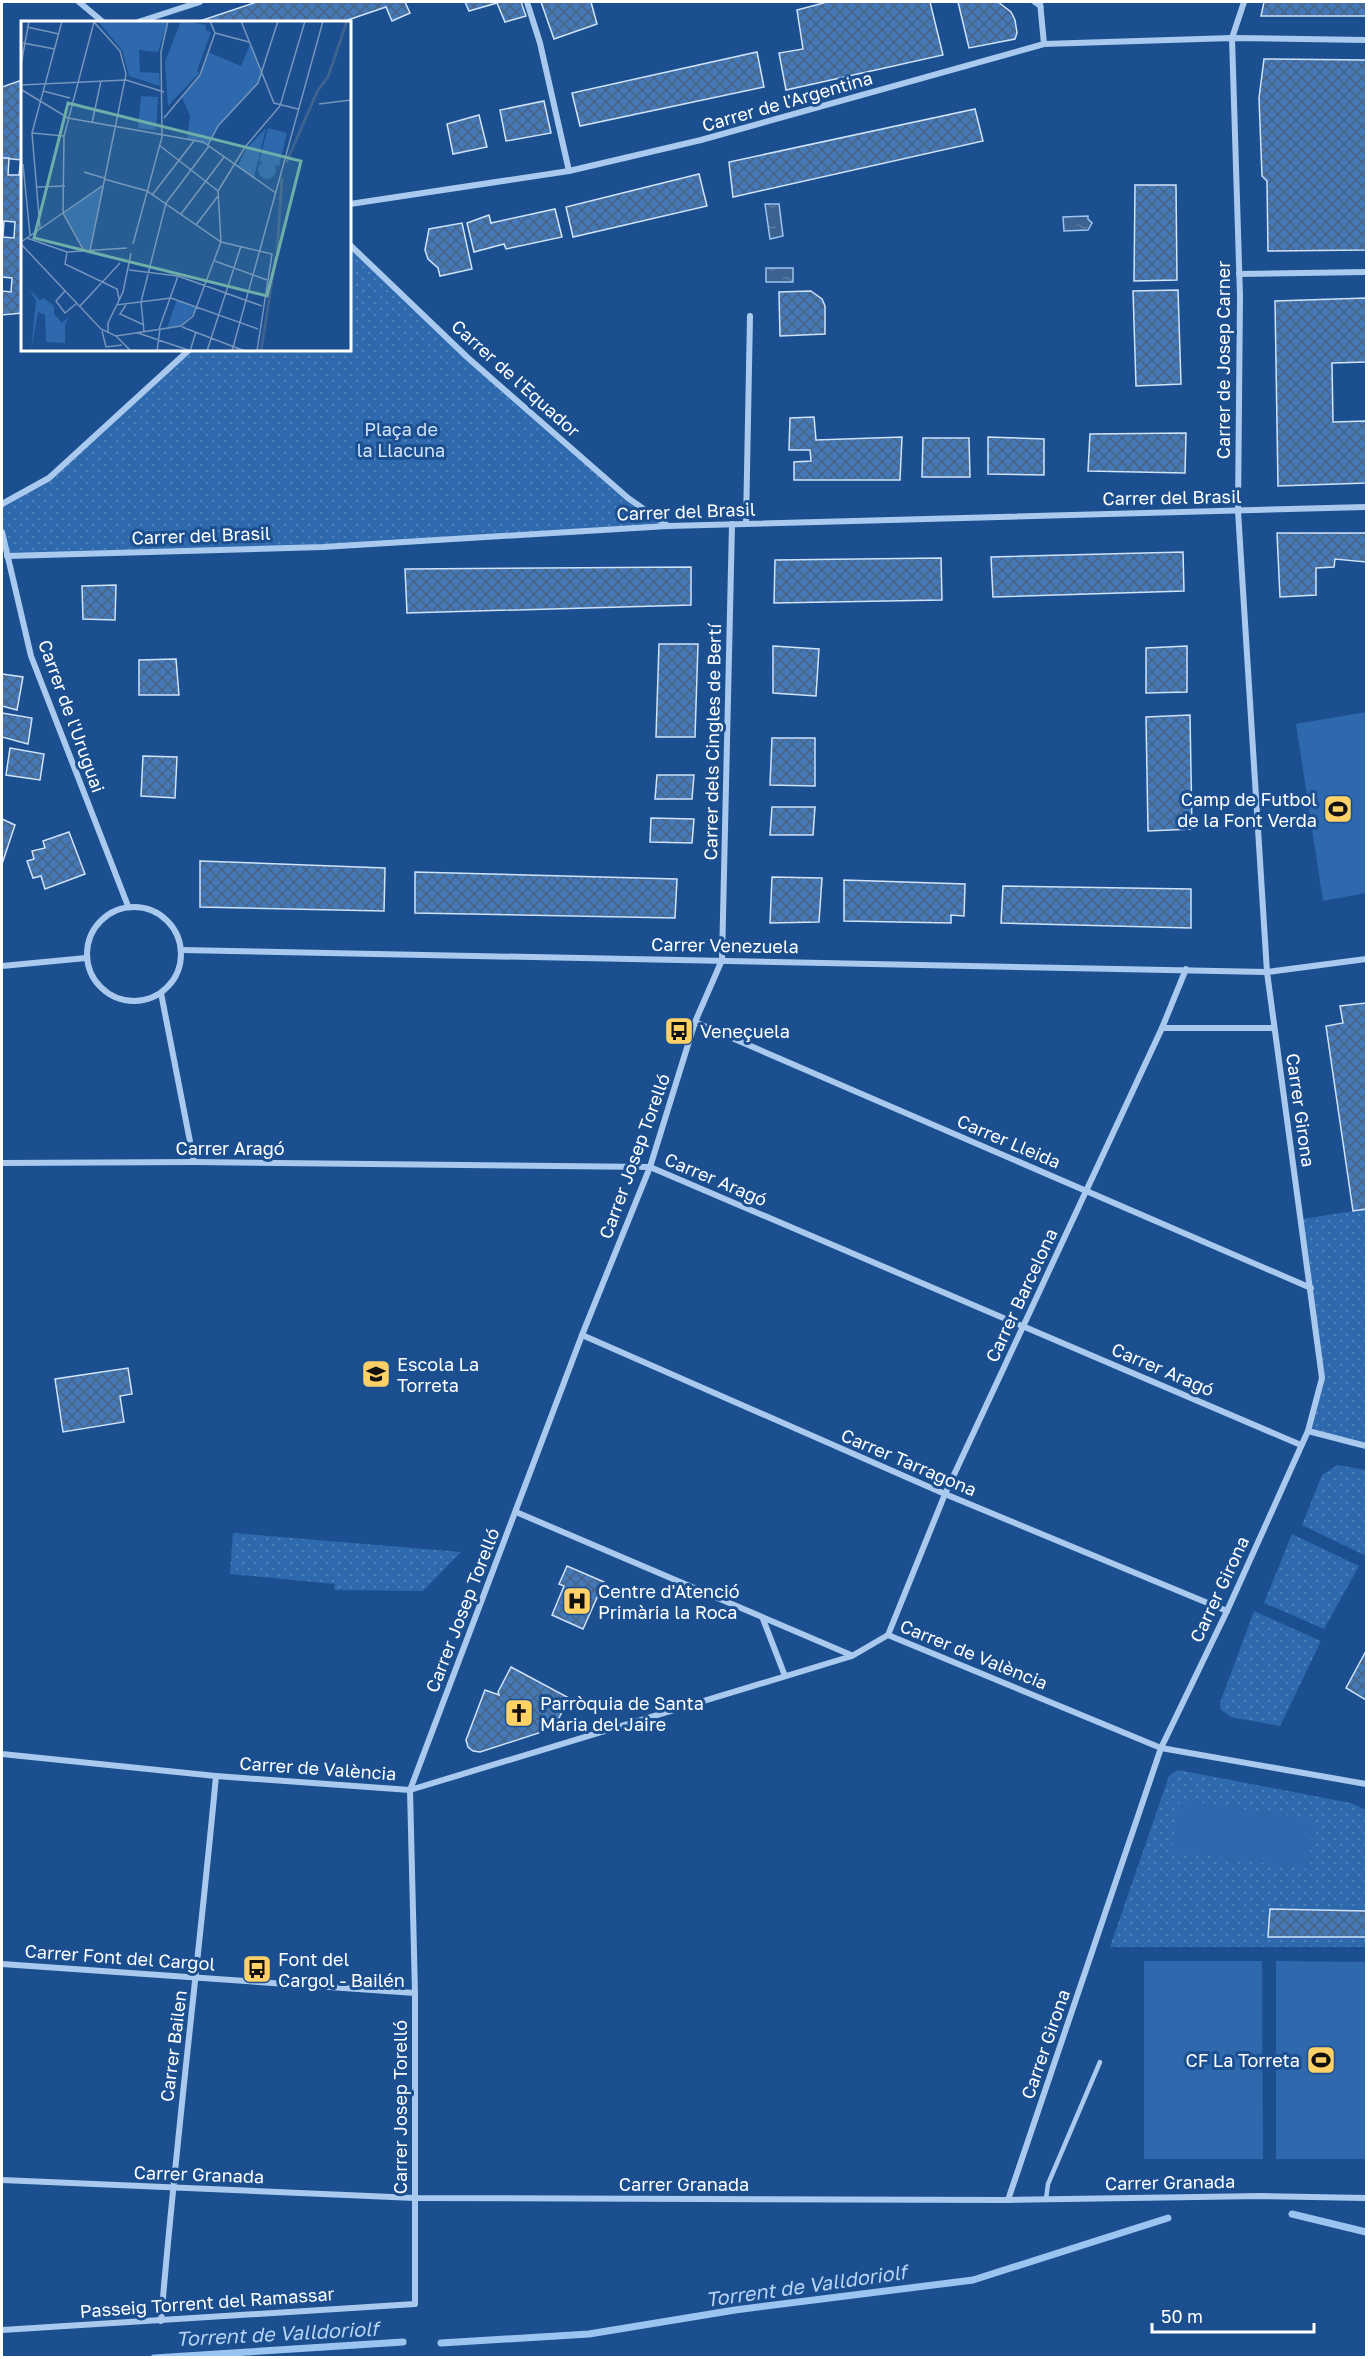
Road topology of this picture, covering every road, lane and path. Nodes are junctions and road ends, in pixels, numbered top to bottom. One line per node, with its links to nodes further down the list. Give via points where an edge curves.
1 (78, 2): 7 (street)
2 (200, 2): 8 (street)
3 (527, 2): 12 (street)
4 (1034, 2): 6 (street)
5 (1244, 2): 9 (street, Carrer de Josep Carner)
6 (1040, 4): 11 (street)
7 (102, 21)
8 (141, 21)
9 (1232, 38): 10 (street, Carrer de l'Argentina); 11 (street, Carrer de l'Argentina); 16 (street, Carrer de Josep Carner)
10 (1366, 40)
11 (1044, 44): 12 (street, Carrer de l'Argentina, via 701,140)
12 (569, 171): 13 (street, Carrer de l'Argentina)
13 (351, 204)
14 (351, 246): 24 (street, Carrer de l'Equador, via 467,357 628,498)
15 (1366, 272): 16 (street)
16 (1239, 274): 21 (street, Carrer de Josep Carner)
17 (750, 316): 22 (street)
18 (188, 351): 19 (street, via 49,478)
19 (2, 504)
20 (1366, 507): 21 (street, Carrer del Brasil)
21 (1238, 511): 22 (street, Carrer del Brasil); 34 (street, Carrer de Josep Carner)
22 (746, 523): 23 (street, Carrer del Brasil)
23 (732, 524): 24 (street, Carrer del Brasil); 31 (street, Carrer dels Cingles de Bertí)
24 (668, 526): 26 (street, Carrer del Brasil, via 323,547)
25 (2, 532): 26 (street, Carrer de l'Uruguai)
26 (7, 556): 27 (street, Carrer de l'Uruguai, via 32,656)
27 (128, 906): 28 (street, via 149,908 161,915 174,928); 29 (street, via 107,914 94,926)
28 (181, 950): 31 (street, Carrer Venezuela); 35 (street, via 179,967)
29 (86, 957): 32 (street); 35 (street, via 93,979 104,991 120,999 149,999)
30 (1366, 959): 34 (street, Carrer Venezuela)
31 (722, 960): 33 (street, Carrer Venezuela); 36 (street, Carrer Josep Torelló)
32 (2, 966)
33 (1186, 969): 34 (street, Carrer Venezuela); 37 (street, Carrer Barcelona)
34 (1267, 972): 38 (street, Carrer Girona)
35 (160, 993): 39 (street)
36 (696, 1022): 41 (street, Carrer Josep Torelló); 42 (street, Carrer Lleida)
37 (1162, 1028): 38 (street); 42 (street, Carrer Barcelona)
38 (1274, 1028): 43 (street, Carrer Girona)
39 (194, 1162): 40 (street, Carrer Aragó); 41 (street, Carrer Aragó)
40 (2, 1163)
41 (650, 1167): 44 (street, Carrer Aragó); 45 (street, Carrer Josep Torelló)
42 (1086, 1191): 43 (street, Carrer Lleida); 44 (street, Carrer Barcelona)
43 (1311, 1288): 46 (street, Carrer Girona, via 1322,1377)
44 (1023, 1325): 47 (street, Carrer Aragó); 49 (street, Carrer Barcelona)
45 (582, 1335): 49 (street, Carrer Tarragona); 50 (street, Carrer Josep Torelló)
46 (1308, 1431): 47 (street, Carrer Girona); 48 (street)
47 (1301, 1445): 51 (street, Carrer Girona)
48 (1366, 1446)
49 (945, 1494): 51 (street, Carrer Tarragona); 53 (street, Carrer Barcelona)
50 (516, 1512): 52 (street); 60 (street, Carrer Josep Torelló)
51 (1227, 1611): 56 (street, Carrer Girona)
52 (763, 1619): 54 (street); 55 (street)
53 (888, 1635): 54 (street, Carrer de València); 56 (street, Carrer de València)
54 (852, 1656): 55 (street, Carrer de València)
55 (786, 1676): 60 (street, Carrer de València)
56 (1161, 1748): 59 (street, Carrer de València); 70 (street, Carrer Girona)
57 (2, 1754): 58 (street, Carrer de València)
58 (216, 1776): 60 (street, Carrer de València); 62 (street, Carrer Bailen)
59 (1366, 1784)
60 (410, 1790): 63 (street, Carrer Josep Torelló)
61 (2, 1964): 62 (street, Carrer Font del Cargol)
62 (197, 1977): 63 (street, Carrer Font del Cargol); 66 (street, Carrer Bailen)
63 (416, 1993): 67 (street, Carrer Josep Torelló)
64 (1100, 2062): 69 (lane, via 1048,2184)
65 (2, 2180): 66 (street, Carrer Granada)
66 (172, 2187): 67 (street, Carrer Granada); 72 (street, Carrer Bailen)
67 (415, 2198): 70 (street, Carrer Granada); 71 (street, Carrer Josep Torelló)
68 (1366, 2198): 69 (street, Carrer Granada)
69 (1046, 2199): 70 (street, Carrer Granada)
70 (1008, 2200)
71 (415, 2304): 72 (street, Passeig Torrent del Ramassar)
72 (161, 2321): 73 (street, Passeig Torrent del Ramassar)
73 (2, 2330)

